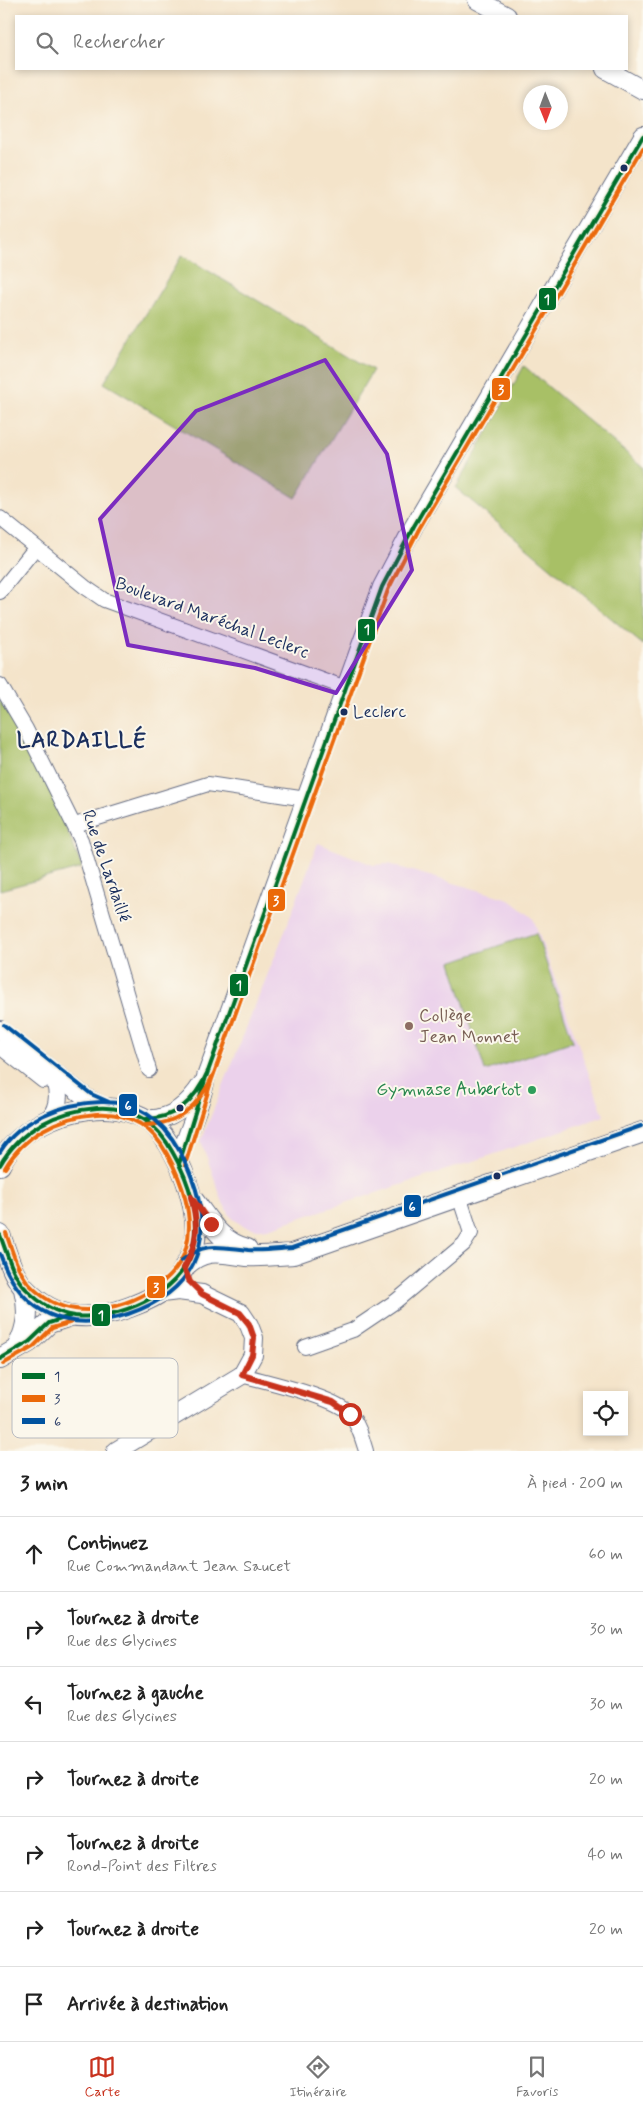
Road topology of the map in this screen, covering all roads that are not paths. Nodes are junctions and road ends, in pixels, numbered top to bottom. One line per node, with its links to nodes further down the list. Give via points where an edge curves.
1 (477, 0): 2 (street)
2 (505, 15)
3 (606, 70): 4 (street)
4 (643, 90)
5 (643, 136): 10 (street, via 397,556 382,587)
6 (0, 518): 7 (street, Boulevard Maréchal Leclerc)
7 (36, 547): 8 (street); 10 (street, Boulevard Maréchal Leclerc, via 104,600)
8 (0, 592)
9 (0, 685): 12 (street, Rue de Lardaillé)
10 (346, 688): 11 (street)
11 (306, 799): 12 (street, via 208,784); 18 (street)
12 (74, 824): 16 (street, Rue de Lardaillé, via 90,866)
13 (0, 1030): 15 (street)
14 (0, 1047): 15 (street)
15 (31, 1063): 17 (street)
16 (149, 1070)
17 (47, 1075): 19 (street); 21 (street, via 58,1095 56,1108)
18 (206, 1077): 20 (street, via 195,1095 173,1114); 23 (street, via 203,1097)
19 (106, 1108): 20 (main road); 21 (main road, via 88,1109)
20 (146, 1119): 23 (main road, via 163,1135)
21 (49, 1120): 24 (main road, via 14,1143)
22 (643, 1132): 25 (main road)
23 (179, 1164): 26 (main road)
24 (0, 1165)
25 (459, 1196): 28 (main road, via 293,1254); 35 (street, via 471,1233 464,1244 396,1301 353,1330)
26 (191, 1197): 28 (main road, via 217,1233 239,1247); 29 (main road, via 196,1234 193,1252)
27 (0, 1236): 30 (main road)
28 (271, 1255): 29 (main road, via 221,1252 199,1257)
29 (185, 1267): 31 (main road); 32 (street, via 190,1282)
30 (24, 1288): 33 (main road, via 45,1306); 34 (main road, via 28,1314)
31 (162, 1293): 32 (street); 33 (main road, via 103,1316)
32 (202, 1294): 37 (street, via 240,1313 249,1324 254,1338 252,1355)
33 (70, 1316): 34 (main road, via 49,1323 29,1342)
34 (18, 1346): 36 (main road)
35 (304, 1347)
36 (0, 1359)
37 (242, 1375): 38 (street); 41 (street, via 333,1402 350,1414 361,1433)
38 (178, 1414)
39 (138, 1438): 40 (street)
40 (116, 1451)
41 (366, 1451)

